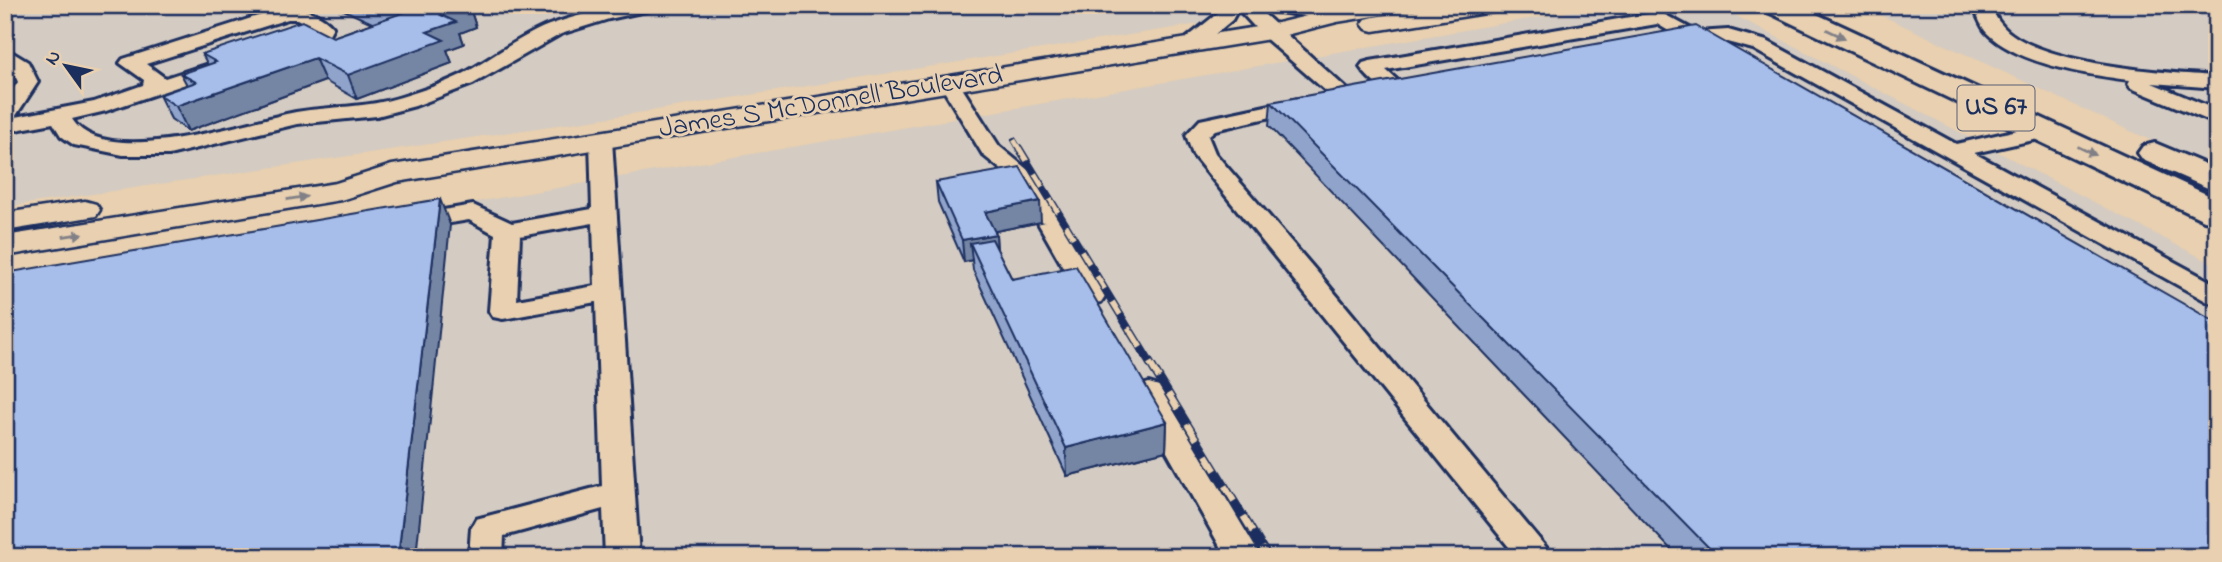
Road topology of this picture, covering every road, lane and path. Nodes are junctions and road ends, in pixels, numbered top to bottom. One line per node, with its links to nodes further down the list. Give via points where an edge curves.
1 (649, 5): 27 (lane, via 564,27 466,80 377,110 297,118 169,148 123,148 82,140 68,131)
2 (1231, 5): 14 (lane, via 1225,16)
3 (1244, 5): 11 (lane)
4 (1268, 5): 10 (lane)
5 (1399, 5): 10 (main road, James S McDonnell Boulevard)
6 (1492, 5): 11 (main road, James S McDonnell Boulevard, via 1350,28)
7 (1774, 5): 31 (highway, US 67, one-way to 31)
8 (1833, 5): 35 (highway, US 67)
9 (1987, 5): 18 (lane, via 1984,18 2004,38 2062,61)
10 (1336, 15): 11 (main road, James S McDonnell Boulevard)
11 (1270, 32): 14 (main road, James S McDonnell Boulevard); 24 (lane)
12 (1692, 37): 13 (lane); 23 (lane, via 1660,18 1370,67); 33 (lane, via 1728,36 1760,45)
13 (1652, 44)
14 (1190, 45): 20 (main road, James S McDonnell Boulevard)
15 (269, 50): 22 (lane, via 324,27 301,14 287,13 130,63 155,78)
16 (5, 54): 28 (lane, via 21,66 27,82)
17 (230, 63): 22 (lane)
18 (2109, 72): 19 (lane); 25 (lane)
19 (2217, 82)
20 (950, 84): 32 (main road, James S McDonnell Boulevard); 44 (lane, via 991,150 1022,175)
21 (1423, 85): 23 (lane)
22 (152, 89): 27 (lane)
23 (1396, 89): 24 (lane)
24 (1342, 95): 50 (lane, via 1208,125 1197,135 1204,155)
25 (2169, 97): 26 (lane); 29 (lane)
26 (2217, 100)
27 (60, 116): 30 (lane)
28 (5, 117)
29 (2217, 118)
30 (5, 125)
31 (2044, 131): 33 (lane); 36 (highway, US 67, one-way to 36)
32 (601, 140): 34 (main road, James S McDonnell Boulevard); 37 (lane)
33 (1953, 151): 43 (lane)
34 (392, 174): 38 (main road, James S McDonnell Boulevard, via 349,168); 41 (main road, James S McDonnell Boulevard, one-way to 34, via 341,191)
35 (2217, 182)
36 (2217, 212)
37 (605, 214): 40 (lane); 42 (lane)
38 (15, 218)
39 (390, 226): 40 (lane, via 473,212)
40 (508, 231): 42 (lane, via 503,311)
41 (5, 246)
42 (609, 292): 46 (lane)
43 (2217, 296)
44 (1105, 318)
45 (1133, 366): 49 (lane)
46 (619, 492): 47 (lane, via 488,528); 48 (lane)
47 (486, 557)
48 (622, 557)
49 (1244, 557)
50 (1537, 557)

